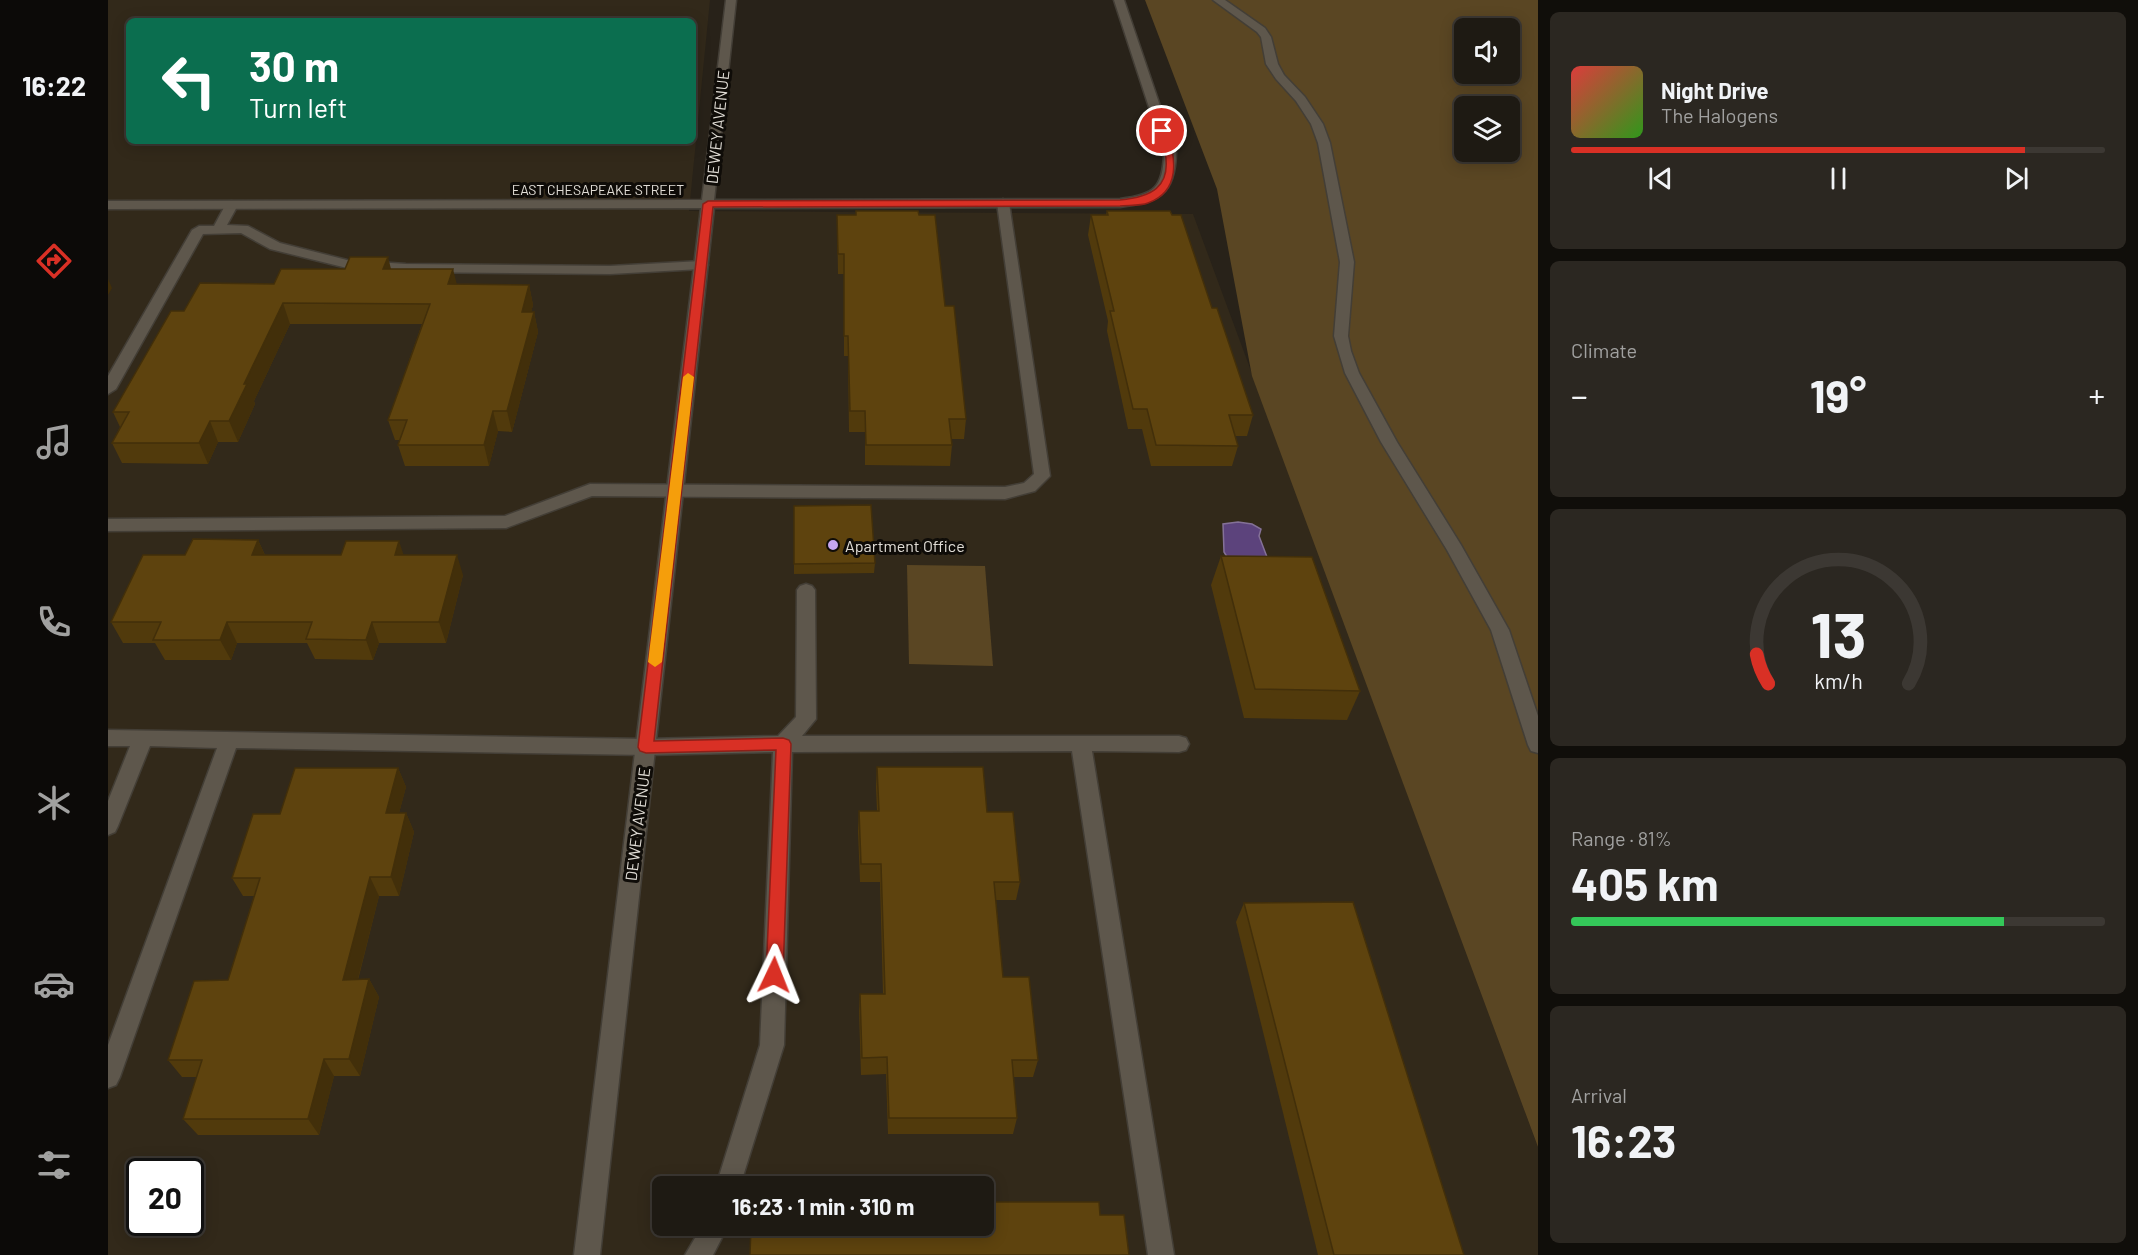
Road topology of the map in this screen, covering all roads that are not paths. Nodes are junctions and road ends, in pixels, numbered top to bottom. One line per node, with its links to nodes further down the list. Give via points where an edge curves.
1 (731, 0): 5 (street, DEWEY AVENUE)
2 (1119, 0): 4 (street, EAST CHESAPEAKE STREET, via 1170,153 1166,185 1145,201)
3 (1218, 0): 20 (street, via 1261,30 1272,64 1317,124 1340,213 1347,262 1341,324 1344,351 1389,442 1500,630)
4 (1003, 203): 5 (street, EAST CHESAPEAKE STREET); 11 (street, via 1042,476 1029,487 1005,493)
5 (708, 204): 7 (street, EAST CHESAPEAKE STREET); 9 (street, DEWEY AVENUE)
6 (108, 205): 7 (street, EAST CHESAPEAKE STREET)
7 (232, 205): 8 (street)
8 (219, 230): 9 (street, via 243,229 275,246 347,264 598,270); 10 (street, via 199,230)
9 (701, 265): 11 (street, DEWEY AVENUE)
10 (108, 389)
11 (675, 489): 12 (street, via 590,490 506,522); 21 (street, DEWEY AVENUE)
12 (108, 525)
13 (807, 590): 18 (street, via 806,719)
14 (108, 738): 15 (street)
15 (143, 739): 16 (street); 22 (street)
16 (229, 740): 21 (street); 23 (street)
17 (1081, 743): 18 (street); 19 (street); 28 (street)
18 (783, 744): 21 (street); 24 (street, via 772,1045)
19 (1179, 744)
20 (1538, 745)
21 (646, 747): 26 (street, DEWEY AVENUE)
22 (108, 826)
23 (108, 1077)
24 (731, 1176)
25 (711, 1236): 27 (street)
26 (587, 1255)
27 (698, 1255)
28 (1161, 1255)

